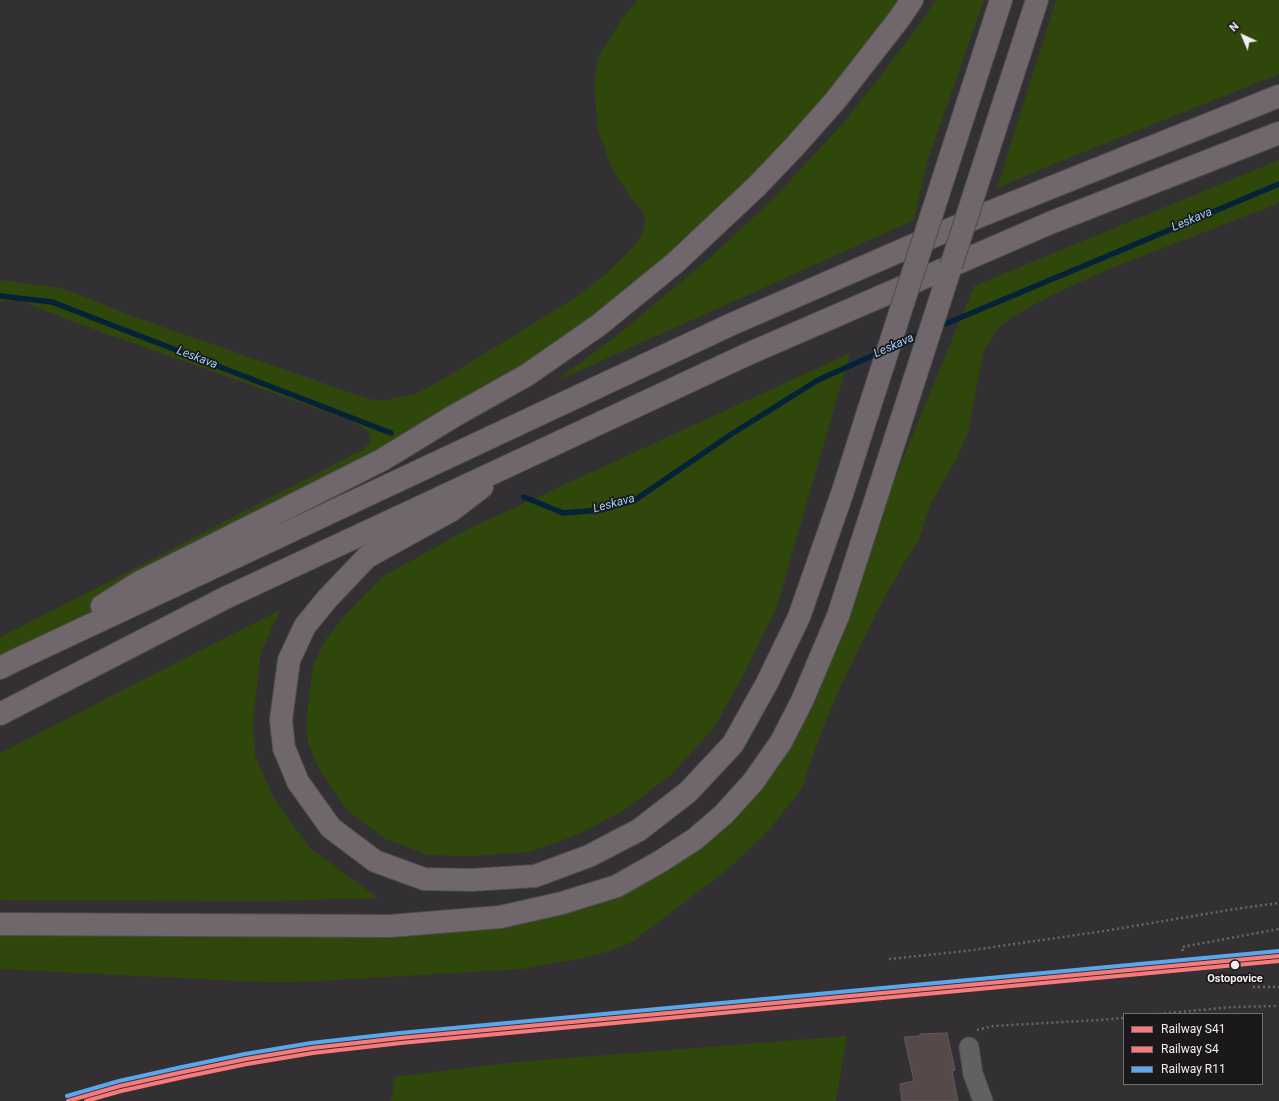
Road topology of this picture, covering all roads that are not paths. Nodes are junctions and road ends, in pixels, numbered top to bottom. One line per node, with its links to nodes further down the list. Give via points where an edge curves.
1 (912, 0): 7 (highway, via 835,101 757,186 675,263 599,325 527,375 382,460 140,582)
2 (1001, 0): 6 (highway, bridge, via 842,494 799,617 767,683 733,744 688,792 639,830 589,856 535,876 471,880 424,879 375,861 331,828 298,782 284,748 281,720 289,660 305,626 367,557 452,510)
3 (1037, 0): 9 (highway, bridge, via 838,616 802,701 781,742 753,782 724,814 695,839 617,886 562,903 500,917 390,926)
4 (1279, 96): 7 (highway, via 985,214 732,324)
5 (1279, 133): 6 (highway, via 1050,223 951,265 748,354)
6 (514, 462): 8 (highway, via 225,598)
7 (8, 664)
8 (0, 714)
9 (0, 924)
10 (969, 1047): 11 (street, via 973,1074)
11 (983, 1101)

